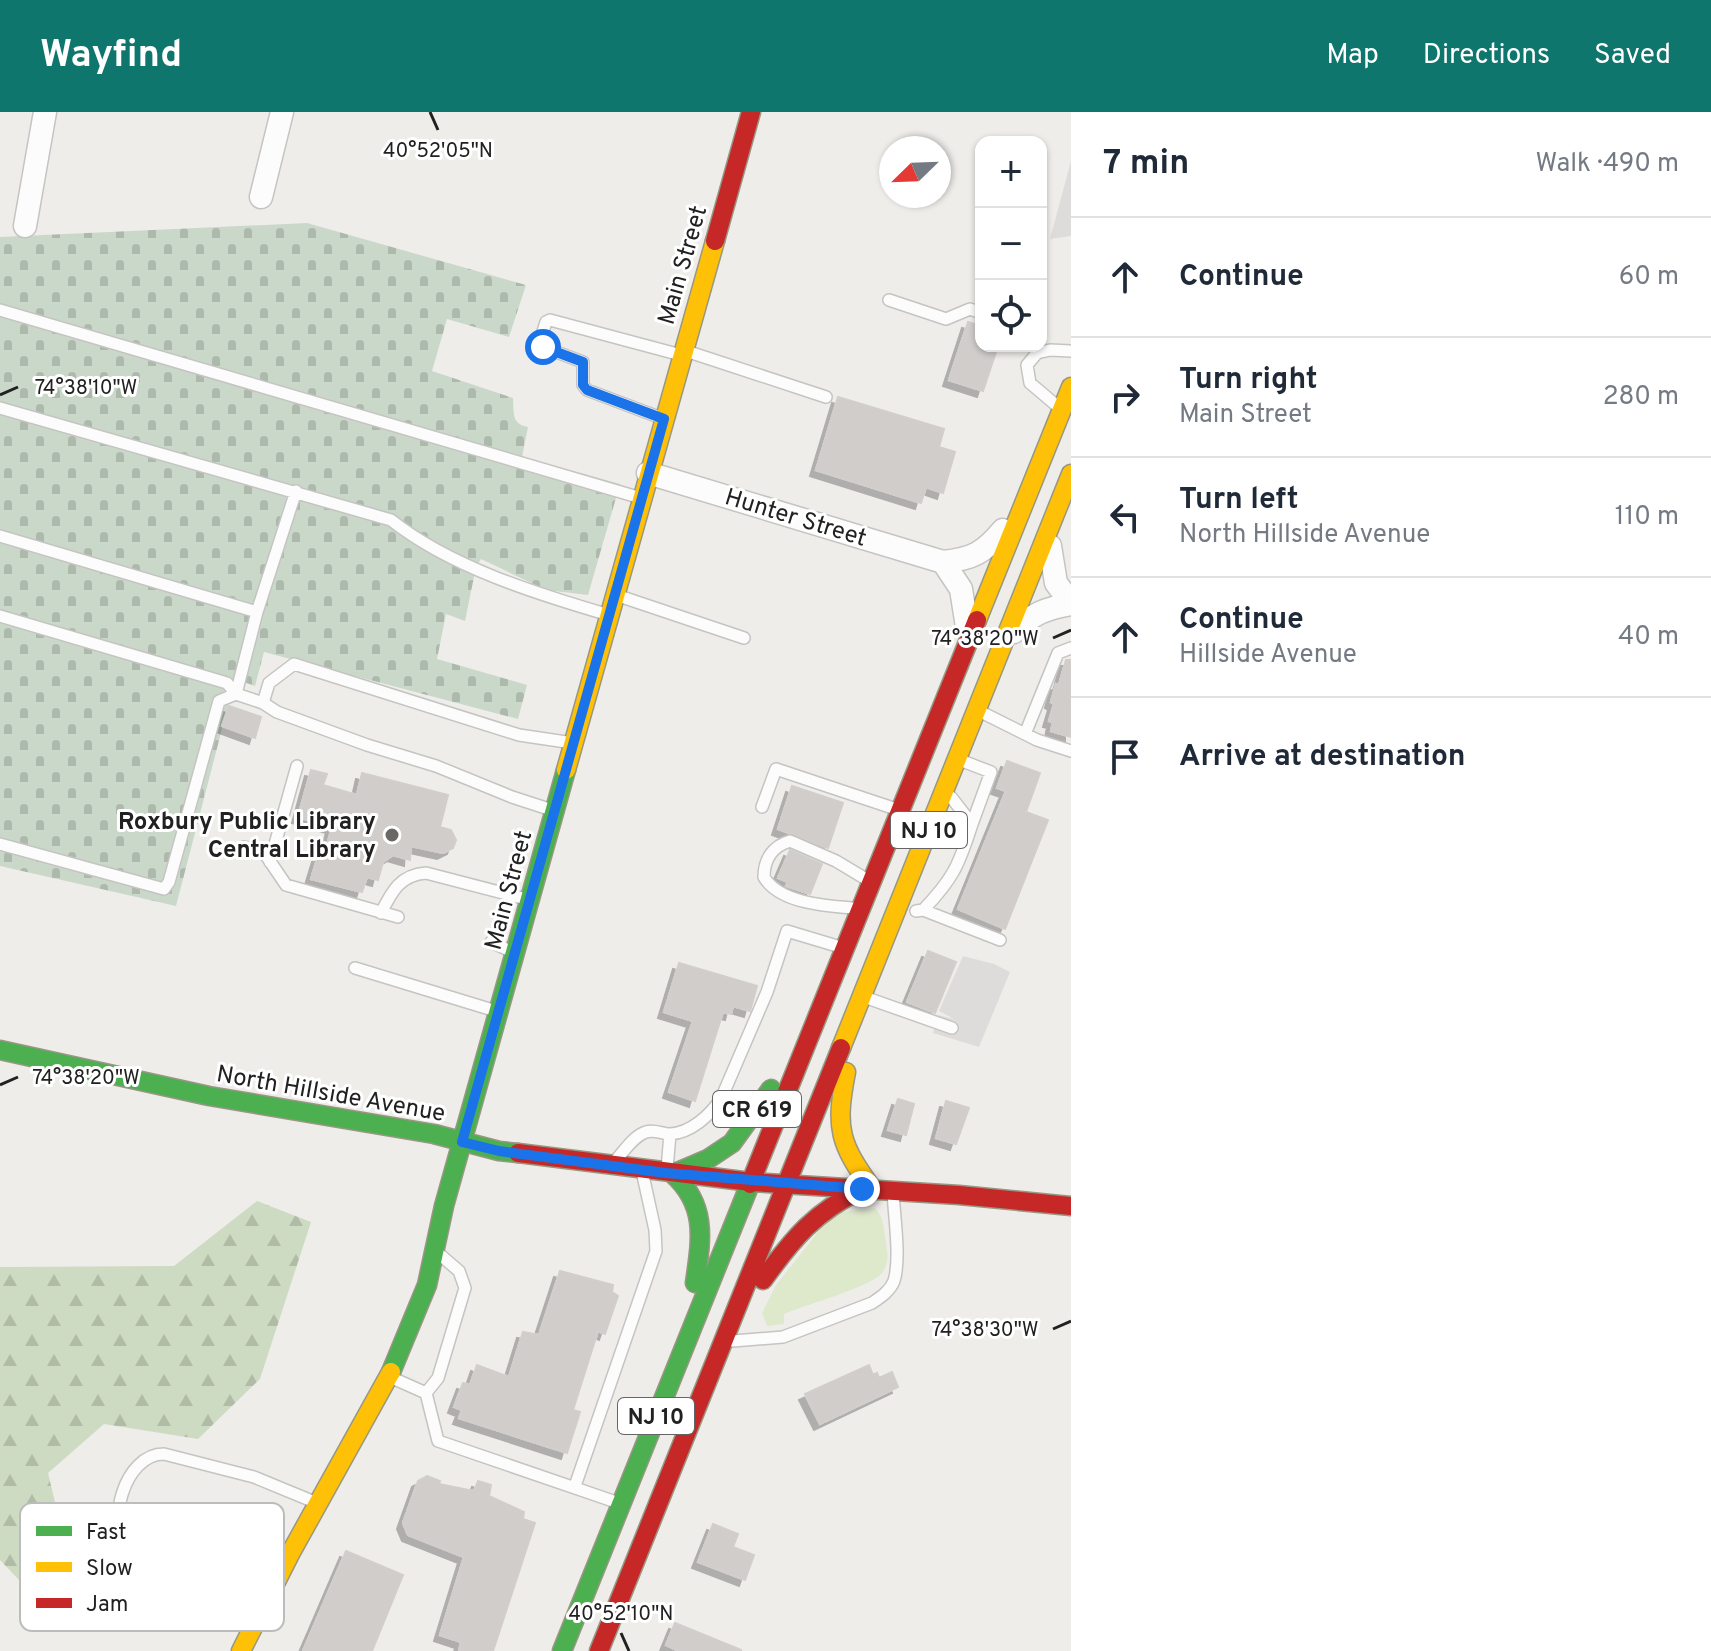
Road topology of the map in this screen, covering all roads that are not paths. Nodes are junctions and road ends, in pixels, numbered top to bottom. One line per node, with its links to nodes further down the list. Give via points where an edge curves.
1 (45, 112): 5 (street)
2 (282, 112): 4 (street)
3 (751, 112): 11 (main road, Main Street)
4 (261, 197)
5 (25, 226)
6 (889, 300): 8 (lane, via 946,319)
7 (0, 310): 21 (lane)
8 (975, 311)
9 (1047, 350): 10 (lane)
10 (1071, 351)
11 (682, 352): 14 (lane); 17 (main road, Main Street); 17 (lane, via 550,320 539,344 583,362 587,390)
12 (1034, 352): 16 (lane, via 1026,370 1030,383)
13 (1071, 387): 16 (main road, NJ 10)
14 (826, 397)
15 (0, 408): 20 (lane)
16 (1062, 409): 22 (main road, NJ 10)
17 (664, 419): 18 (main road, Main Street)
18 (648, 473): 21 (main road, Main Street); 25 (street, Hunter Street)
19 (1071, 474): 23 (main road, NJ 10)
20 (296, 491): 28 (lane); 29 (lane, via 391,520 441,552 546,597)
21 (642, 498): 26 (main road, Main Street)
22 (1021, 509): 25 (street, via 983,551); 34 (main road, NJ 10)
23 (1049, 527): 27 (street, via 1053,574); 32 (main road, NJ 10)
24 (0, 536): 28 (lane)
25 (943, 562): 34 (street, via 962,592)
26 (615, 595): 29 (main road, Main Street); 31 (lane)
27 (1071, 604): 32 (street, via 1034,614)
28 (257, 612): 35 (lane)
29 (609, 615): 39 (main road, Main Street)
30 (0, 616): 35 (lane, via 227,683)
31 (744, 638)
32 (1005, 642): 37 (main road, NJ 10)
33 (1071, 648): 38 (lane, via 1058,653)
34 (964, 651): 46 (main road, NJ 10)
35 (236, 694): 36 (lane); 48 (lane, via 219,701 164,889)
36 (263, 703): 39 (lane, via 269,683 294,664 519,735); 45 (lane)
37 (977, 711): 38 (lane); 41 (main road, NJ 10)
38 (1025, 734): 40 (lane)
39 (574, 743): 45 (main road, Main Street)
40 (1071, 751)
41 (958, 760): 43 (main road, NJ 10); 47 (lane, via 991,772)
42 (297, 766): 50 (lane)
43 (946, 790): 47 (lane); 56 (main road, NJ 10)
44 (762, 807): 46 (lane, via 776,769)
45 (555, 811): 52 (main road, Main Street)
46 (901, 811): 51 (main road, NJ 10)
47 (972, 824): 54 (lane, via 956,869)
48 (0, 844)
49 (244, 847): 50 (lane, via 263,851)
50 (270, 862): 55 (lane, via 286,885)
51 (872, 883): 53 (main road, NJ 10); 53 (lane, via 790,841 766,860 764,877 784,894)
52 (530, 901): 55 (lane, via 426,873 397,883); 61 (main road, Main Street)
53 (861, 909): 60 (main road, NJ 10)
54 (923, 910): 56 (lane); 58 (lane)
55 (381, 913): 57 (lane)
56 (895, 914): 63 (main road, NJ 10)
57 (398, 917)
58 (1000, 940)
59 (491, 942): 61 (lane)
60 (845, 949): 65 (main road, NJ 10); 68 (lane, via 787,931 721,1099 700,1122)
61 (516, 953): 64 (main road, Main Street)
62 (355, 968): 64 (lane)
63 (861, 999): 66 (lane); 74 (main road, NJ 10); 75 (main road, via 839,1128 843,1148)
64 (499, 1012): 69 (main road, Main Street)
65 (818, 1018): 72 (main road, CR 619, via 732,1143); 73 (main road, NJ 10)
66 (952, 1028)
67 (0, 1050): 69 (main road, North Hillside Avenue, via 209,1096)
68 (670, 1134): 70 (lane, via 649,1130); 72 (lane)
69 (462, 1142): 70 (main road, North Hillside Avenue); 78 (main road, Main Street)
70 (610, 1165): 71 (main road, North Hillside Avenue)
71 (642, 1170): 72 (main road, North Hillside Avenue); 84 (lane, via 656,1251)
72 (670, 1174): 73 (main road, North Hillside Avenue); 80 (main road, via 690,1192 701,1225)
73 (751, 1182): 74 (main road, North Hillside Avenue); 80 (main road, NJ 10)
74 (784, 1185): 75 (main road, North Hillside Avenue); 79 (main road, NJ 10)
75 (867, 1190): 76 (main road, North Hillside Avenue); 79 (main road, via 827,1206 803,1225)
76 (893, 1191): 77 (main road, North Hillside Avenue); 81 (lane, via 895,1272 882,1297 783,1337)
77 (1071, 1206)
78 (434, 1249): 82 (main road, Main Street, via 427,1285); 83 (lane, via 459,1271 465,1288 438,1378)
79 (729, 1324): 81 (main road, NJ 10)
80 (689, 1335): 87 (main road, NJ 10)
81 (721, 1342): 92 (main road, NJ 10)
82 (388, 1376): 83 (lane); 86 (main road, Main Street)
83 (426, 1393): 84 (lane, via 438,1441)
84 (575, 1486): 87 (lane)
85 (121, 1503): 86 (lane, via 130,1477 144,1460 164,1454 254,1477)
86 (317, 1504): 88 (main road, Main Street)
87 (622, 1504): 91 (main road, NJ 10)
88 (284, 1565)
89 (250, 1631): 90 (main road, Main Street)
90 (241, 1651)
91 (562, 1651)
92 (599, 1651)

